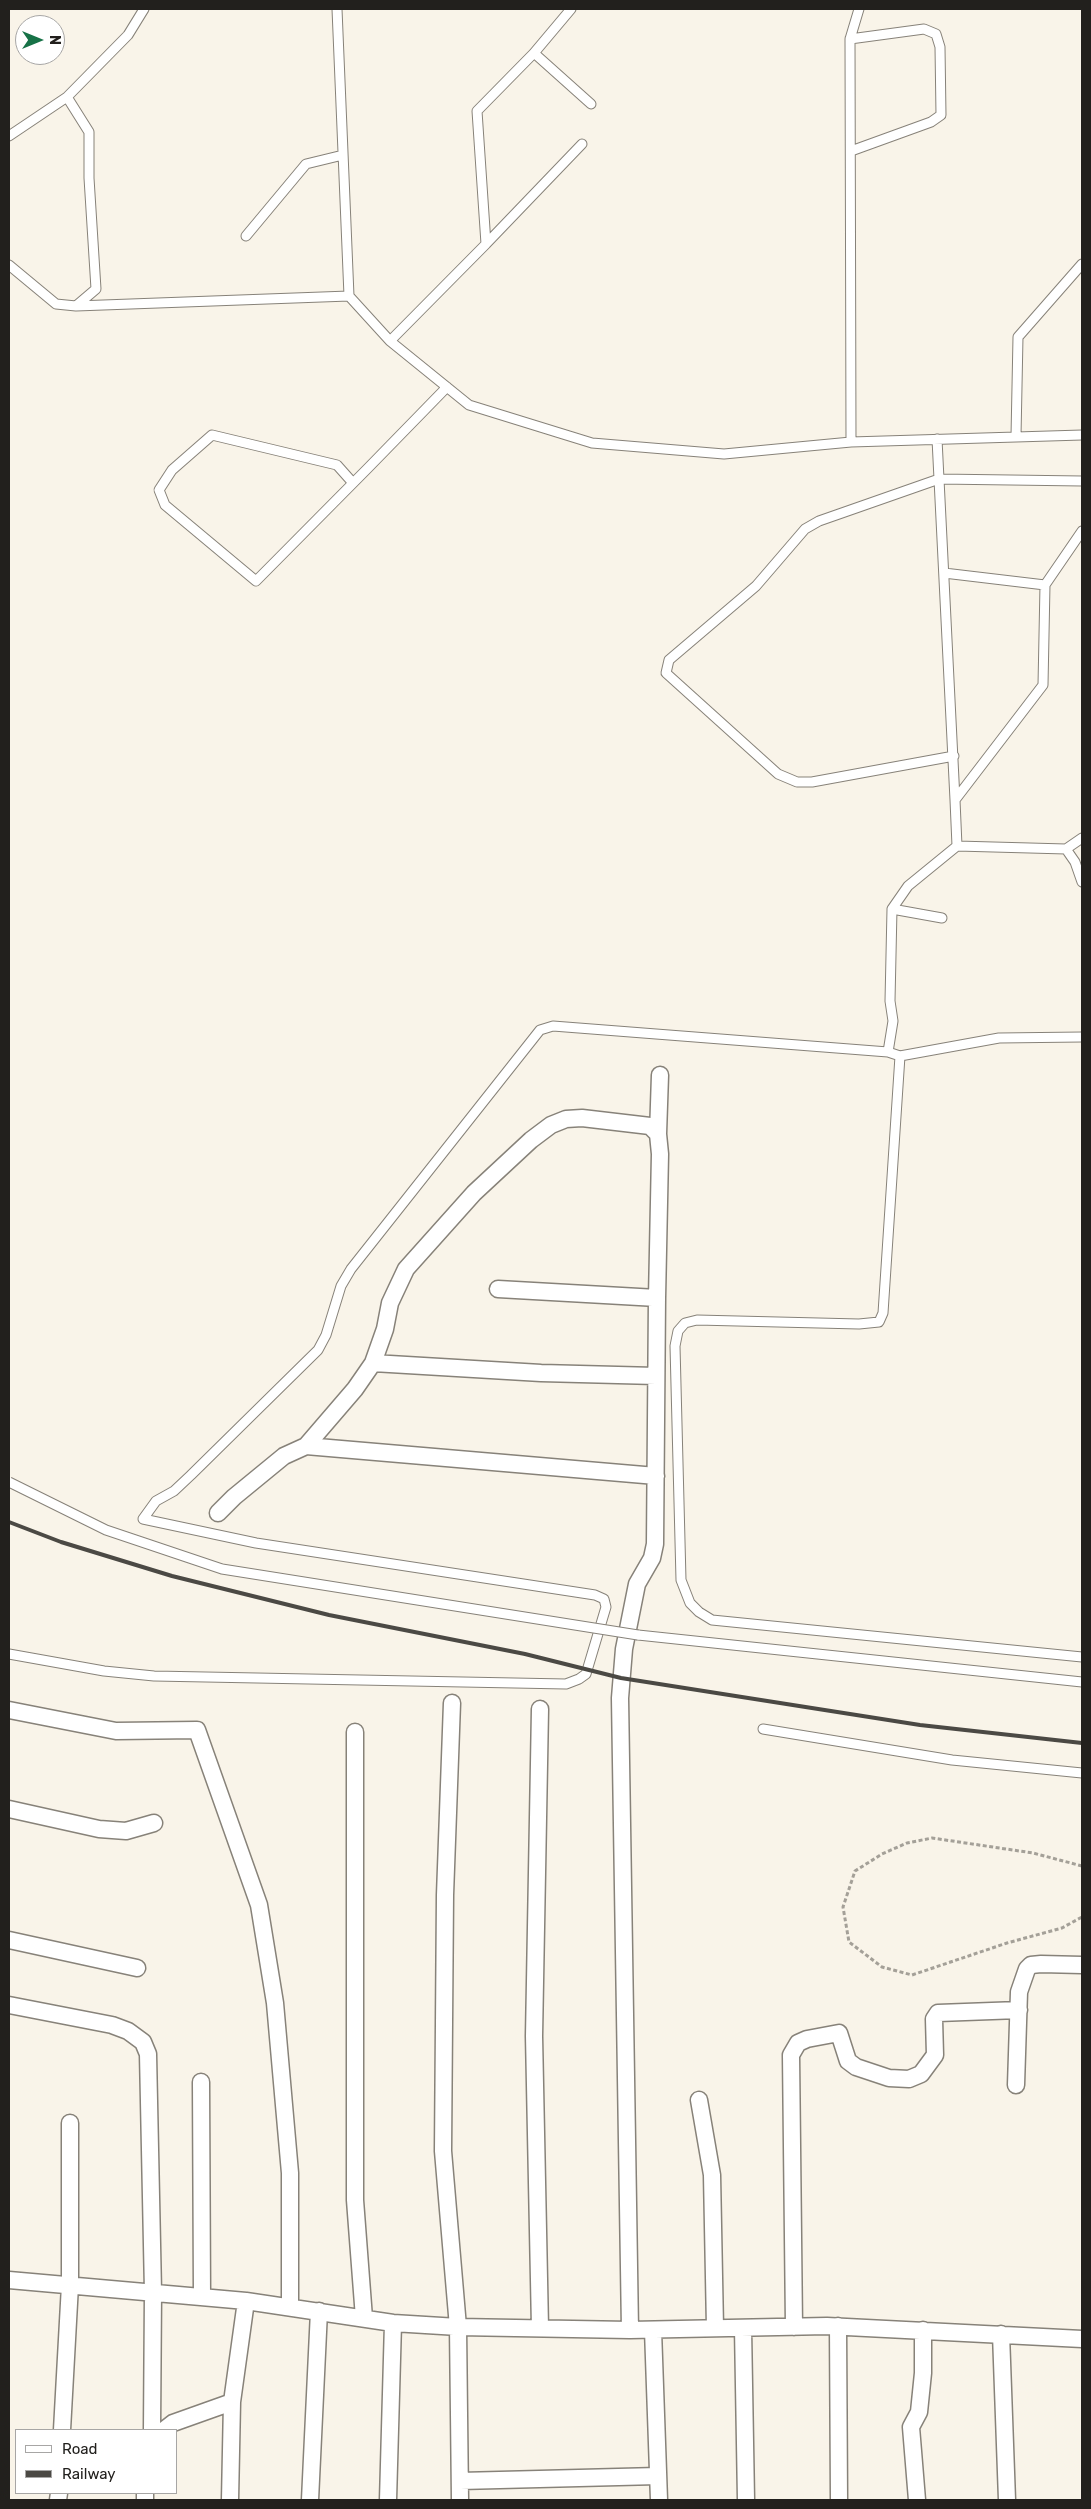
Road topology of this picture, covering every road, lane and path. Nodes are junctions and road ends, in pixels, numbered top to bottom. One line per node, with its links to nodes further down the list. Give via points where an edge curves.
1 (144, 9): 7 (lane, via 128,35)
2 (337, 9): 12 (lane)
3 (571, 9): 6 (lane)
4 (859, 9): 5 (lane)
5 (850, 39): 11 (lane); 11 (lane, via 924,29 936,34 940,47 942,104 941,115 931,122)
6 (534, 53): 8 (lane); 14 (lane, via 477,111)
7 (67, 97): 9 (lane); 18 (lane, via 89,132 96,289)
8 (590, 104)
9 (9, 136)
10 (582, 144): 14 (lane)
11 (851, 151): 24 (lane)
12 (344, 155): 13 (lane, via 306,164); 17 (lane)
13 (246, 236)
14 (486, 244): 19 (lane)
15 (1082, 264): 22 (lane, via 1018,337)
16 (9, 265): 18 (lane, via 56,304)
17 (349, 296): 18 (lane); 19 (lane)
18 (76, 306)
19 (390, 340): 20 (lane)
20 (447, 387): 24 (lane, via 469,406 592,443 724,454); 27 (lane)
21 (1082, 435): 22 (lane)
22 (1016, 436): 23 (lane)
23 (937, 439): 24 (lane); 25 (lane)
24 (851, 442)
25 (939, 479): 26 (lane); 29 (lane); 31 (lane, via 804,529 756,586 669,660 666,673 778,774 797,782)
26 (1082, 482)
27 (353, 483): 27 (lane, via 256,581 165,505 159,490 172,470 212,435 337,465)
28 (1082, 531): 30 (lane)
29 (944, 573): 30 (lane); 31 (lane)
30 (1044, 585): 32 (lane, via 1043,685)
31 (954, 756): 32 (lane)
32 (955, 800): 34 (lane)
33 (1082, 838): 35 (lane)
34 (956, 846): 35 (lane); 37 (lane, via 908,886)
35 (1066, 849): 36 (lane)
36 (1082, 882)
37 (892, 909): 38 (lane); 40 (lane, via 890,1001 893,1021)
38 (942, 918)
39 (1082, 1037): 41 (lane, via 999,1038)
40 (888, 1052): 41 (lane); 52 (lane, via 559,1026 540,1030 350,1269 318,1350 191,1476 156,1501 143,1519 256,1543 595,1595 604,1599 606,1607 586,1674 579,1679 566,1684 154,1676 104,1671)
41 (900, 1056): 53 (lane, via 883,1313 879,1322 697,1320 685,1323 678,1331 675,1346 681,1580 690,1603 712,1620)
42 (660, 1075): 43 (street)
43 (658, 1134): 45 (street); 46 (street, via 650,1126 582,1118 566,1119 551,1125 531,1140 487,1179 406,1269 390,1303)
44 (498, 1289): 45 (street)
45 (657, 1298): 47 (street)
46 (373, 1363): 47 (street); 48 (street)
47 (656, 1376): 49 (street)
48 (306, 1446): 49 (street); 51 (street, via 284,1456)
49 (656, 1476): 89 (street, via 655,1544 652,1558 636,1584 624,1650 620,1698)
50 (9, 1482): 54 (lane, bridge, via 106,1530 222,1569 638,1635)
51 (218, 1513)
52 (9, 1654)
53 (1082, 1657)
54 (1082, 1682)
55 (452, 1703): 85 (street, via 445,1895 443,2151)
56 (540, 1709): 86 (street, via 534,2036)
57 (9, 1710): 79 (street, via 116,1731 197,1730 259,1905 275,2002 290,2173)
58 (763, 1729): 60 (lane, via 952,1760)
59 (356, 1732): 81 (street, via 356,2200)
60 (1082, 1772)
61 (9, 1808): 62 (street, via 99,1829 126,1831)
62 (154, 1823)
63 (1082, 1866): 64 (path, via 1033,1853 932,1838 891,1850 855,1871 843,1907 849,1942 882,1967 912,1975 1062,1928)
64 (1082, 1916)
65 (9, 1940): 67 (street)
66 (1082, 1965): 69 (street, via 1031,1965 1023,1977)
67 (136, 1968)
68 (9, 2005): 76 (street, via 112,2025 143,2042 148,2054)
69 (1019, 2010): 71 (street); 83 (street, via 938,2013 934,2019 935,2055 921,2074 909,2079 888,2078 856,2067 848,2061 839,2033 798,2043 791,2055)
70 (201, 2082): 77 (street)
71 (1016, 2085)
72 (699, 2100): 87 (street, via 712,2175)
73 (70, 2123): 75 (street)
74 (9, 2280): 75 (street)
75 (70, 2285): 76 (street); 95 (street)
76 (153, 2292): 77 (street); 96 (street)
77 (202, 2297): 78 (street)
78 (246, 2301): 79 (street); 94 (street)
79 (290, 2306): 80 (street)
80 (319, 2311): 81 (street); 101 (street)
81 (364, 2318): 82 (street)
82 (392, 2323): 85 (street); 102 (street)
83 (794, 2326): 84 (street); 88 (street)
84 (838, 2326): 91 (street); 106 (street)
85 (458, 2327): 86 (street); 99 (street)
86 (540, 2328): 89 (street)
87 (715, 2328): 88 (street); 90 (street)
88 (743, 2328): 105 (street)
89 (630, 2330): 90 (street)
90 (653, 2330): 98 (street)
91 (923, 2330): 92 (street); 107 (street, via 924,2373 919,2412 911,2427)
92 (1001, 2334): 93 (street); 108 (street)
93 (1082, 2338)
94 (232, 2402): 97 (street, via 173,2423); 100 (street)
95 (62, 2429)
96 (152, 2429)
97 (165, 2429)
98 (658, 2476): 99 (street); 104 (street)
99 (460, 2481): 103 (street)
100 (230, 2500)
101 (310, 2500)
102 (388, 2500)
103 (460, 2500)
104 (659, 2500)
105 (746, 2500)
106 (839, 2500)
107 (917, 2500)
108 (1007, 2500)

